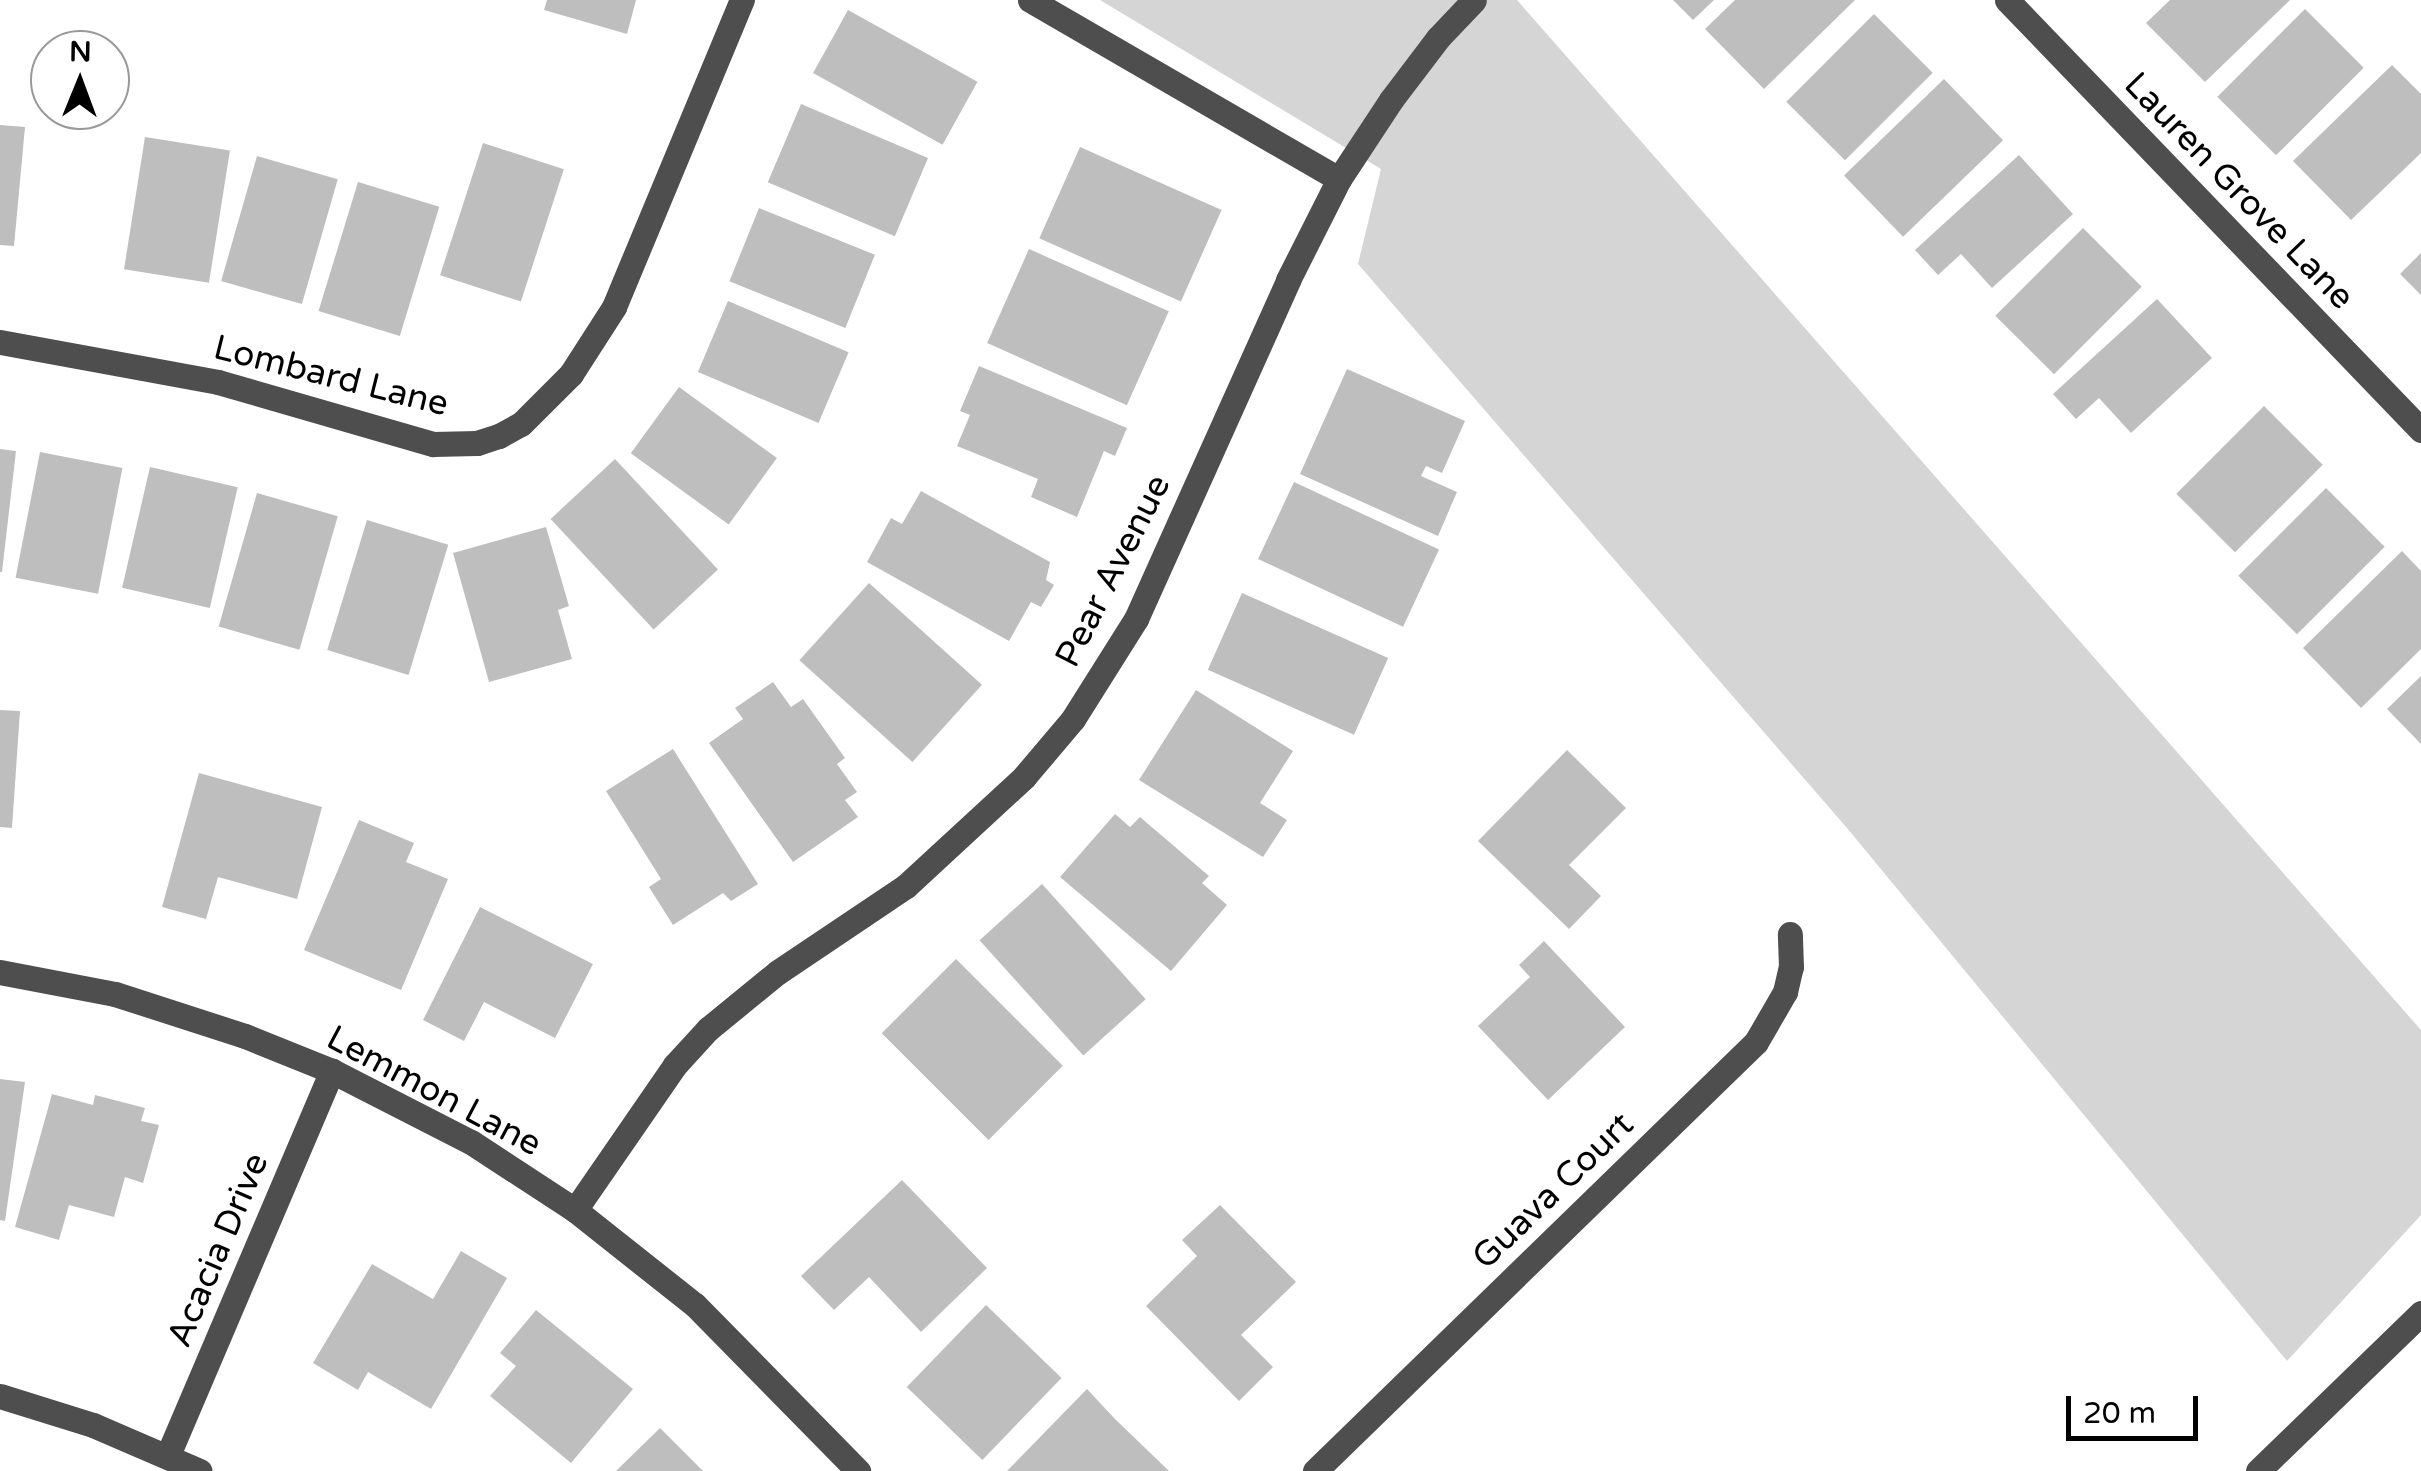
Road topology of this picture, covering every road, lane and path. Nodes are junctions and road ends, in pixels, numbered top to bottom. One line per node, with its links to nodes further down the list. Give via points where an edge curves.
1 (742, 0): 6 (street, Lombard Lane, via 614,307 571,374 521,424 499,436 433,444 218,382)
2 (1030, 0): 5 (street)
3 (1474, 0): 5 (street, Pear Avenue, via 1415,69)
4 (2007, 0): 7 (street, Lauren Grove Lane)
5 (1340, 179): 11 (street, Pear Avenue, via 1136,619 1073,719 1024,777 906,886 766,980 708,1029 675,1065)
6 (0, 342)
7 (2421, 430)
8 (1790, 934): 17 (street, Guava Court, via 1786,992 1756,1042)
9 (0, 972): 10 (street, Lemmon Lane, via 115,994)
10 (332, 1072): 11 (street, Lemmon Lane, via 471,1142); 14 (street, Acacia Drive)
11 (574, 1210): 16 (street, Lemmon Lane, via 695,1305)
12 (2421, 1313): 18 (street)
13 (0, 1396): 14 (street)
14 (168, 1455): 15 (street)
15 (200, 1471)
16 (858, 1471)
17 (1315, 1471)
18 (2258, 1471)

